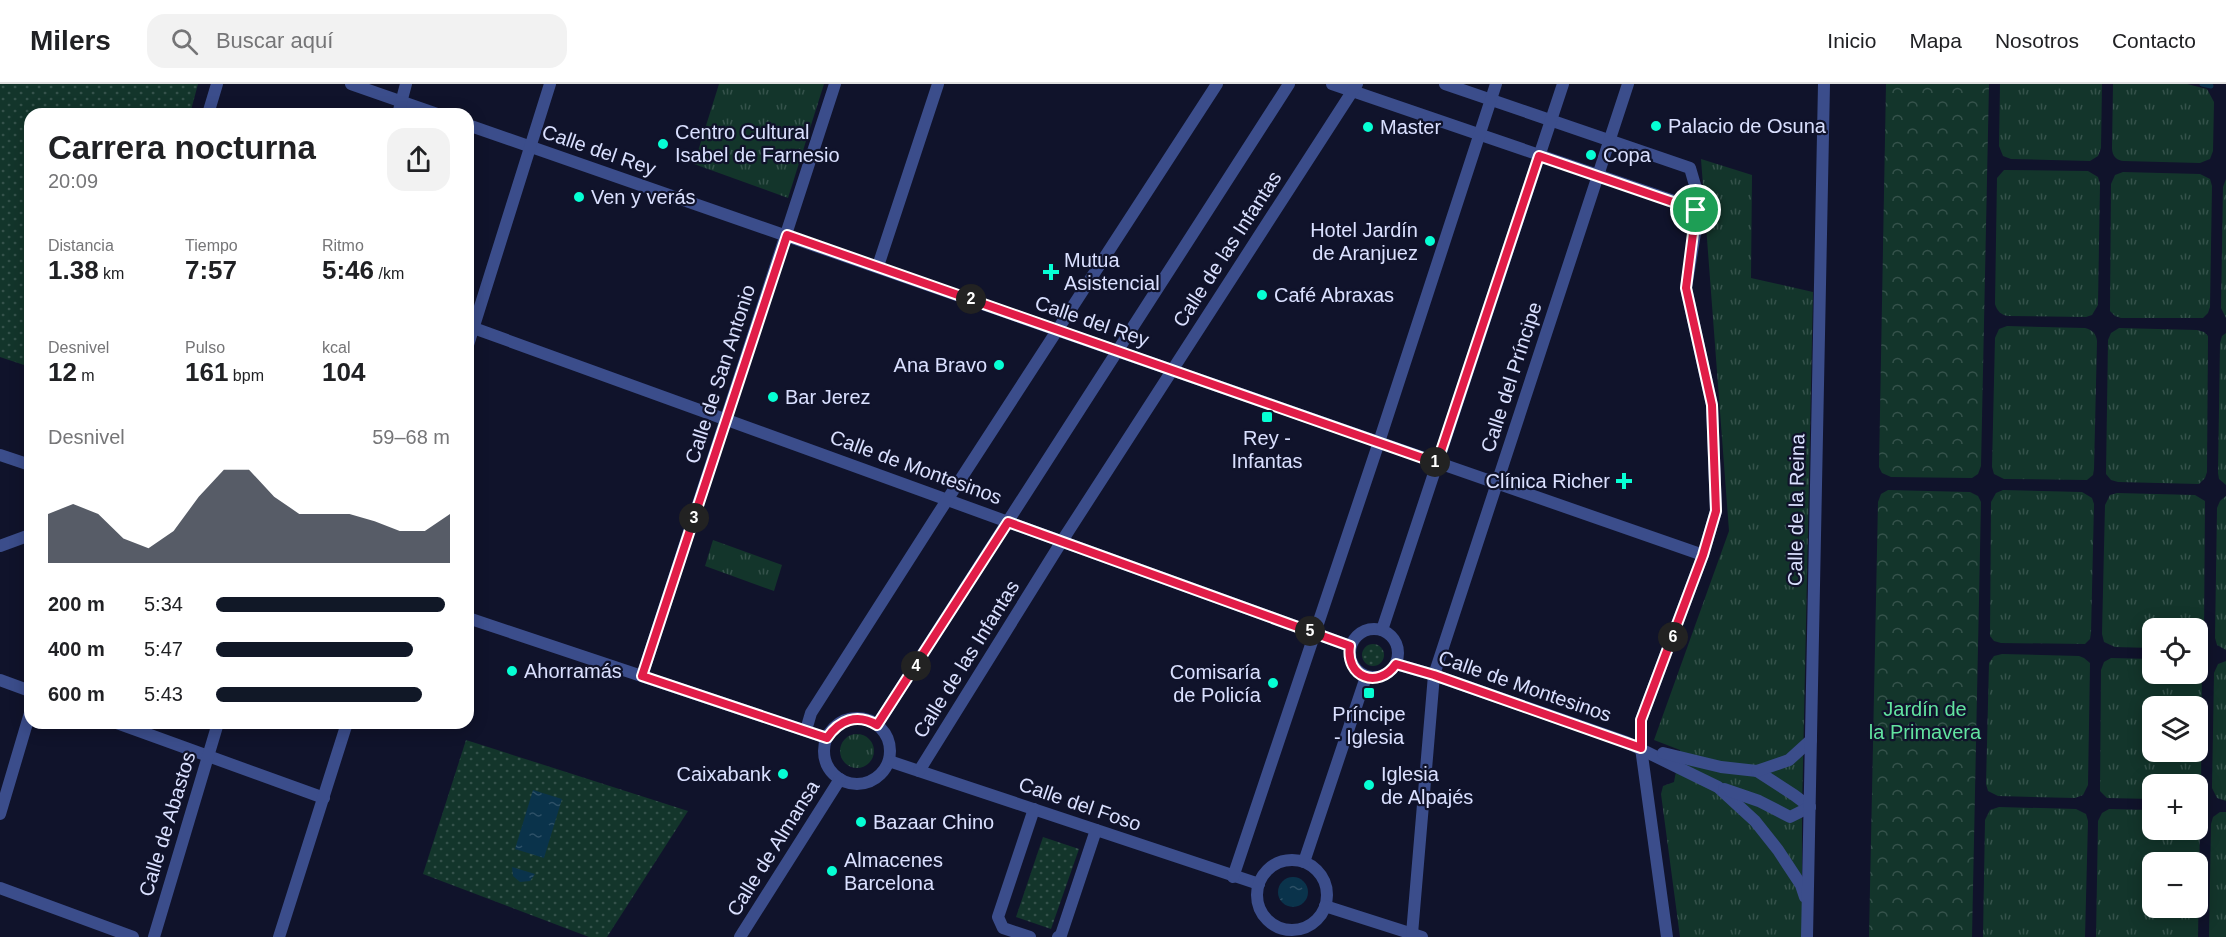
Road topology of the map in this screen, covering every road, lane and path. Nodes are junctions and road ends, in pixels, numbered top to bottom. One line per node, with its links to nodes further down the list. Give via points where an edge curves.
1 (217, 84): 18 (street)
2 (351, 84): 17 (street)
3 (406, 84): 17 (street)
4 (550, 84): 25 (street)
5 (835, 84): 29 (street, Calle de San Antonio)
6 (938, 84): 30 (street)
7 (1216, 84): 33 (street)
8 (1289, 84): 34 (street, Calle de las Infantas)
9 (1332, 84): 15 (street)
10 (1445, 84): 16 (street)
11 (1496, 84): 16 (street)
12 (1563, 84): 21 (street)
13 (1628, 84): 24 (street, Calle del Príncipe)
14 (1824, 84): 65 (street, Calle de la Reina)
15 (1355, 88): 23 (street); 35 (street, Calle de las Infantas)
16 (1491, 100): 21 (street); 23 (street)
17 (401, 101): 19 (street); 20 (street)
18 (210, 108)
19 (399, 108)
20 (420, 108)
21 (1551, 121): 24 (street); 26 (street)
22 (474, 127): 25 (street, Calle del Rey)
23 (1479, 135): 26 (street); 37 (street)
24 (1610, 140): 27 (street, Calle del Príncipe); 28 (street, via 1690,168 1697,192)
25 (531, 147): 29 (street, Calle del Rey); 31 (street)
26 (1539, 156): 27 (street); 40 (street)
27 (1598, 176): 28 (street); 41 (street, Calle del Príncipe)
28 (1696, 210): 47 (street, via 1686,288 1712,405 1716,511)
29 (787, 235): 30 (street, Calle del Rey); 36 (street, Calle de San Antonio)
30 (878, 266): 33 (street, Calle del Rey)
31 (474, 318)
32 (474, 328): 36 (street, Calle de Montesinos)
33 (1058, 329): 34 (street, Calle del Rey); 42 (street)
34 (1117, 350): 35 (street, Calle del Rey); 43 (street, Calle de las Infantas)
35 (1173, 369): 37 (street, Calle del Rey); 45 (street, Calle de las Infantas)
36 (726, 419): 42 (street, Calle de Montesinos); 54 (street, Calle de San Antonio)
37 (1379, 442): 40 (street, Calle del Rey); 50 (street)
38 (0, 455): 39 (street)
39 (24, 463)
40 (1437, 463): 41 (street, Calle del Rey); 49 (street)
41 (1497, 484): 47 (street, Calle del Rey); 53 (street, Calle del Príncipe)
42 (947, 500): 43 (street, Calle de Montesinos); 63 (street, via 812,713)
43 (1008, 522): 45 (street, Calle de Montesinos); 58 (street, Calle de las Infantas)
44 (24, 537): 46 (street)
45 (1062, 541): 50 (street, Calle de Montesinos); 69 (street, Calle de las Infantas)
46 (0, 546)
47 (1703, 555): 66 (street, via 1641,720)
48 (474, 620): 54 (street)
49 (1382, 630): 51 (street, via 1366,630); 52 (street, via 1395,640)
50 (1315, 633): 51 (street, Calle de Montesinos); 79 (street)
51 (1350, 646): 55 (street, via 1353,668)
52 (1396, 664): 53 (street, Calle de Montesinos); 55 (street, via 1386,675)
53 (1434, 675): 66 (street, Calle de Montesinos); 86 (street, Calle del Príncipe)
54 (642, 676): 63 (street)
55 (1366, 677): 78 (street)
56 (0, 680): 57 (street)
57 (24, 689)
58 (877, 725): 64 (street, via 870,721 844,721); 68 (street, via 889,742)
59 (25, 729): 76 (street)
60 (134, 729): 67 (street)
61 (216, 729): 67 (street, Calle de Abastos)
62 (345, 729): 73 (street)
63 (806, 730): 64 (street)
64 (827, 738): 71 (street, via 825,757 832,773)
65 (1811, 740): 70 (street, Calle de Montesinos, via 1789,760); 74 (street, Calle de la Reina)
66 (1641, 748): 70 (street, Calle de Montesinos, via 1721,767); 72 (street, Calle de Montesinos); 93 (street)
67 (208, 756): 73 (street); 88 (street, Calle de Abastos)
68 (888, 760): 69 (street, Calle del Foso); 71 (street, via 878,777 869,782 849,783)
69 (919, 771): 75 (street, Calle del Foso)
70 (1757, 771): 74 (street, Calle de Montesinos)
71 (840, 779): 90 (street, Calle de Almansa)
72 (1718, 787): 74 (street, Calle de Montesinos, via 1790,817); 83 (street, Calle de Montesinos, via 1755,821 1778,850 1802,885)
73 (324, 798): 89 (street)
74 (1810, 807): 83 (street, Calle de la Reina)
75 (1034, 809): 77 (street, Calle del Foso); 91 (street, via 998,917 1003,928)
76 (0, 814)
77 (1096, 830): 79 (street, Calle del Foso); 92 (street)
78 (1304, 862): 80 (street, via 1283,861 1265,873); 82 (street, via 1313,867 1325,884)
79 (1233, 877): 80 (street, Calle del Foso)
80 (1259, 884): 84 (street, via 1258,905)
81 (0, 888): 87 (street)
82 (1325, 906): 84 (street, via 1313,923); 85 (street)
83 (1808, 908): 94 (street, Calle de la Reina)
84 (1280, 933)
85 (1398, 933): 86 (street)
86 (1417, 935)
87 (133, 937)
88 (154, 937)
89 (279, 937)
90 (740, 937)
91 (1030, 937)
92 (1058, 937)
93 (1667, 937)
94 (1807, 937)

